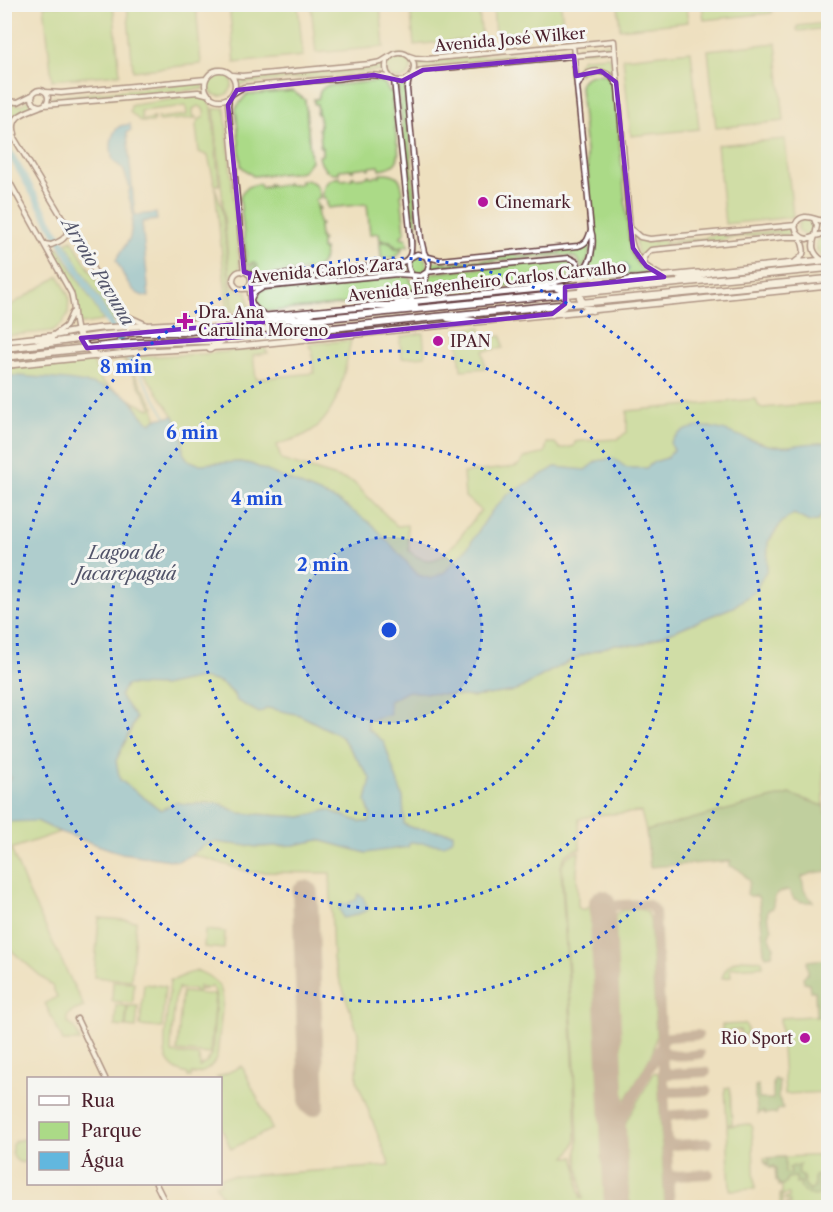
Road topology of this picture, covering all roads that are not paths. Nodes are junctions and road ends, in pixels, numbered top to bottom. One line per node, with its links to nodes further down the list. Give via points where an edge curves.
1 (573, 45): 2 (street, Avenida José Wilker, via 614,41); 3 (street, Avenida José Wilker, via 427,59); 4 (street)
2 (615, 52): 4 (street, Avenida José Wilker); 10 (street)
3 (409, 56): 5 (street, via 396,53); 7 (street, via 414,64)
4 (574, 56): 7 (street, Avenida José Wilker, via 423,70); 11 (street)
5 (389, 57): 6 (street, via 370,64); 9 (street, via 385,68)
6 (232, 75): 8 (street, via 217,70); 15 (street, via 236,82)
7 (411, 76): 9 (street, via 402,81); 31 (street, via 407,89)
8 (206, 79): 12 (street, via 59,94); 14 (street)
9 (393, 79): 15 (street, via 374,75 244,87); 30 (street)
10 (618, 89): 11 (street, via 610,75 596,71 581,78); 25 (street)
11 (577, 90): 26 (street)
12 (46, 92): 13 (street, via 39,90); 17 (street, via 49,99)
13 (33, 95): 16 (street, via 18,102); 17 (street, via 33,102)
14 (210, 95): 15 (street, via 219,99); 17 (street, via 198,92)
15 (230, 95): 42 (street)
16 (4, 101)
17 (43, 106): 19 (street, via 15,120 13,129)
18 (4, 121): 19 (street)
19 (18, 143): 24 (street)
20 (4, 172): 32 (street)
21 (814, 219): 22 (street); 23 (street, via 803,217); 28 (street)
22 (828, 222)
23 (796, 225): 25 (street, via 650,239 640,237); 29 (street)
24 (68, 227): 32 (street, via 64,238); 74 (street, via 116,307)
25 (630, 227): 37 (street, via 635,252)
26 (591, 230): 33 (street, Avenida Carlos Zara, via 586,242 578,246 440,260); 44 (street, via 591,259)
27 (828, 233): 28 (street)
28 (815, 236): 29 (street); 35 (street, via 814,252)
29 (800, 237): 36 (street, via 803,255); 37 (street, via 651,250 644,257)
30 (411, 240): 31 (street); 34 (street)
31 (422, 240): 33 (street)
32 (44, 244): 64 (street, via 71,293)
33 (426, 257): 34 (street, via 417,254); 43 (street)
34 (408, 259): 42 (street, Avenida Carlos Zara, via 396,264 259,277); 45 (street)
35 (826, 260): 36 (highway, Avenida Engenheiro Carlos Carvalho)
36 (793, 263): 38 (highway, Avenida Engenheiro Carlos Carvalho)
37 (646, 266): 46 (street)
38 (767, 266): 40 (highway); 41 (highway, Avenida Engenheiro Carlos Carvalho)
39 (828, 268): 40 (highway, Avenida Engenheiro Carlos Carvalho)
40 (811, 270): 49 (highway, Avenida Engenheiro Carlos Carvalho)
41 (711, 272): 46 (main road, Avenida Engenheiro Carlos Carvalho); 49 (highway)
42 (246, 273): 50 (street); 50 (street, via 233,278 236,286)
43 (427, 273): 44 (street, Avenida Carlos Zara, via 573,258 579,269); 45 (street); 57 (street, via 428,294)
44 (577, 274): 54 (street)
45 (412, 275): 52 (street, Avenida Carlos Zara); 59 (street, via 416,291)
46 (664, 277): 48 (main road, Avenida Engenheiro Carlos Carvalho)
47 (828, 279): 61 (highway, Avenida Engenheiro Carlos Carvalho)
48 (632, 280): 53 (main road, Avenida Engenheiro Carlos Carvalho); 55 (highway, via 587,286)
49 (659, 285): 55 (highway, Avenida Engenheiro Carlos Carvalho)
50 (250, 286): 52 (street, Avenida Carlos Zara); 58 (street)
51 (828, 286): 65 (main road)
52 (265, 287): 58 (street, via 254,293)
53 (555, 287): 54 (main road, Avenida Engenheiro Carlos Carvalho); 56 (highway)
54 (521, 290): 57 (main road, Avenida Engenheiro Carlos Carvalho)
55 (580, 294): 56 (highway, Avenida Engenheiro Carlos Carvalho); 61 (highway)
56 (566, 295): 60 (highway, Avenida Engenheiro Carlos Carvalho); 62 (highway)
57 (437, 299): 59 (main road, Avenida Engenheiro Carlos Carvalho)
58 (251, 300): 68 (street, via 254,308)
59 (410, 302): 63 (main road, Avenida Engenheiro Carlos Carvalho)
60 (484, 302): 63 (highway); 70 (highway, Avenida Engenheiro Carlos Carvalho)
61 (582, 302): 62 (highway, Avenida Engenheiro Carlos Carvalho); 65 (highway)
62 (566, 304): 67 (highway); 69 (highway, Avenida Engenheiro Carlos Carvalho)
63 (371, 306): 66 (main road, Avenida Engenheiro Carlos Carvalho)
64 (73, 310): 78 (street); 79 (street, via 66,326)
65 (592, 310): 67 (main road)
66 (313, 312): 68 (main road, Avenida Engenheiro Carlos Carvalho); 70 (highway)
67 (552, 314): 72 (main road)
68 (266, 316): 71 (main road, Avenida Engenheiro Carlos Carvalho)
69 (436, 317): 72 (highway); 77 (highway, Avenida Engenheiro Carlos Carvalho)
70 (298, 319): 75 (highway, Avenida Engenheiro Carlos Carvalho); 77 (highway)
71 (210, 321): 73 (main road, Avenida Engenheiro Carlos Carvalho); 75 (highway)
72 (474, 321): 81 (main road)
73 (185, 324): 74 (main road, Avenida Engenheiro Carlos Carvalho); 76 (highway)
74 (148, 325): 78 (main road, Avenida Engenheiro Carlos Carvalho, via 101,328)
75 (222, 326): 76 (highway, Avenida Engenheiro Carlos Carvalho); 83 (highway)
76 (146, 332): 78 (highway, Avenida Engenheiro Carlos Carvalho)
77 (297, 333): 81 (highway); 83 (highway, Avenida Engenheiro Carlos Carvalho)
78 (79, 334): 79 (main road, Avenida Engenheiro Carlos Carvalho); 82 (highway, Avenida Engenheiro Carlos Carvalho); 86 (highway)
79 (51, 336): 80 (main road, Avenida Engenheiro Carlos Carvalho)
80 (37, 338): 82 (highway); 84 (main road, Avenida Engenheiro Carlos Carvalho)
81 (307, 339): 87 (main road)
82 (69, 340): 85 (highway, Avenida Engenheiro Carlos Carvalho)
83 (222, 340): 86 (highway, Avenida Engenheiro Carlos Carvalho); 87 (highway)
84 (4, 341)
85 (4, 348)
86 (87, 348): 88 (highway); 89 (highway, Avenida Engenheiro Carlos Carvalho)
87 (210, 349): 88 (main road)
88 (96, 356): 91 (main road)
89 (4, 357)
90 (4, 364): 91 (highway)
91 (12, 364)
92 (77, 1019): 93 (street)
93 (105, 1077)
94 (156, 1185): 95 (street)
95 (168, 1208)

